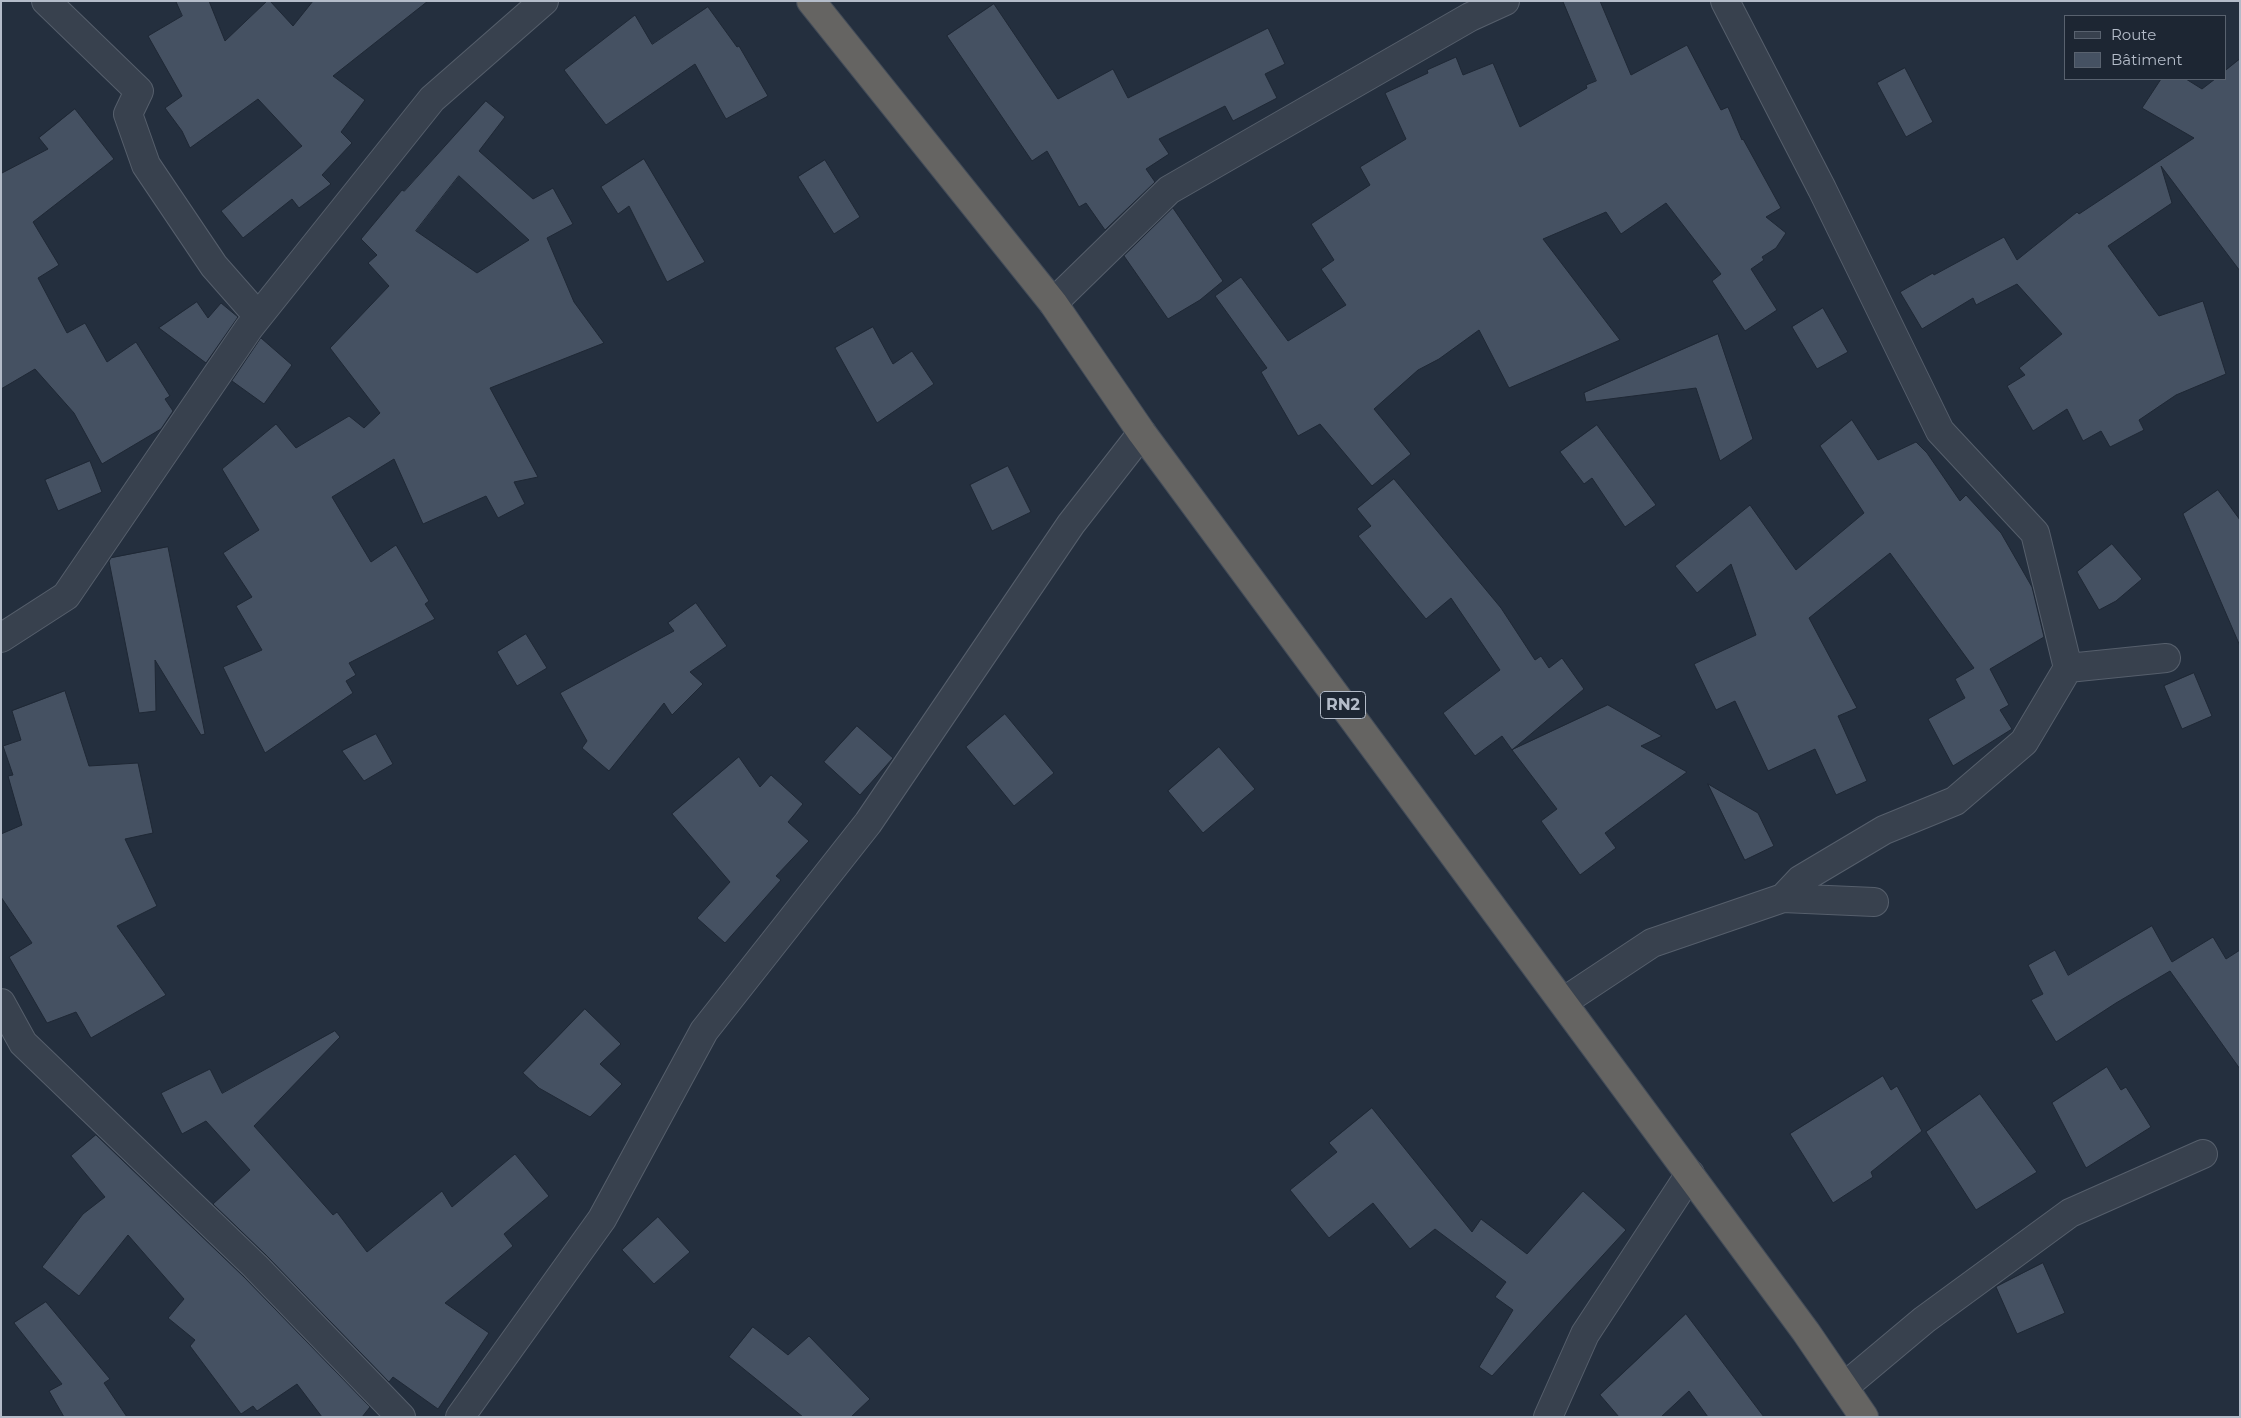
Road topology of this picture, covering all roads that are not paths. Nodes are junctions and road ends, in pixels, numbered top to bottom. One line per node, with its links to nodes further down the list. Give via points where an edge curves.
1 (46, 1): 7 (street, via 139,91 128,114 146,165 214,266)
2 (544, 1): 7 (street, via 432,99)
3 (811, 1): 6 (highway, RN2)
4 (1505, 1): 6 (street, via 1470,17 1169,190)
5 (1725, 1): 11 (street, via 1822,189 1940,431 2035,533)
6 (1053, 302): 8 (highway, RN2)
7 (258, 316): 9 (street, via 66,596)
8 (1142, 433): 14 (highway, RN2); 20 (street, via 1071,524 868,822 704,1031 602,1219)
9 (1, 638)
10 (2166, 658): 11 (street)
11 (2068, 668): 12 (street, via 2024,742 1955,801 1884,830 1800,880)
12 (1783, 898): 13 (street); 14 (street, via 1652,943)
13 (1874, 902)
14 (1563, 1002): 17 (highway, RN2)
15 (1, 1003): 19 (street, via 23,1043 255,1266)
16 (2202, 1154): 18 (street, via 2070,1212 1924,1320)
17 (1690, 1174): 18 (highway, RN2); 21 (street, via 1585,1334)
18 (1844, 1387): 22 (highway, RN2)
19 (401, 1417)
20 (460, 1417)
21 (1548, 1417)
22 (1864, 1417)

